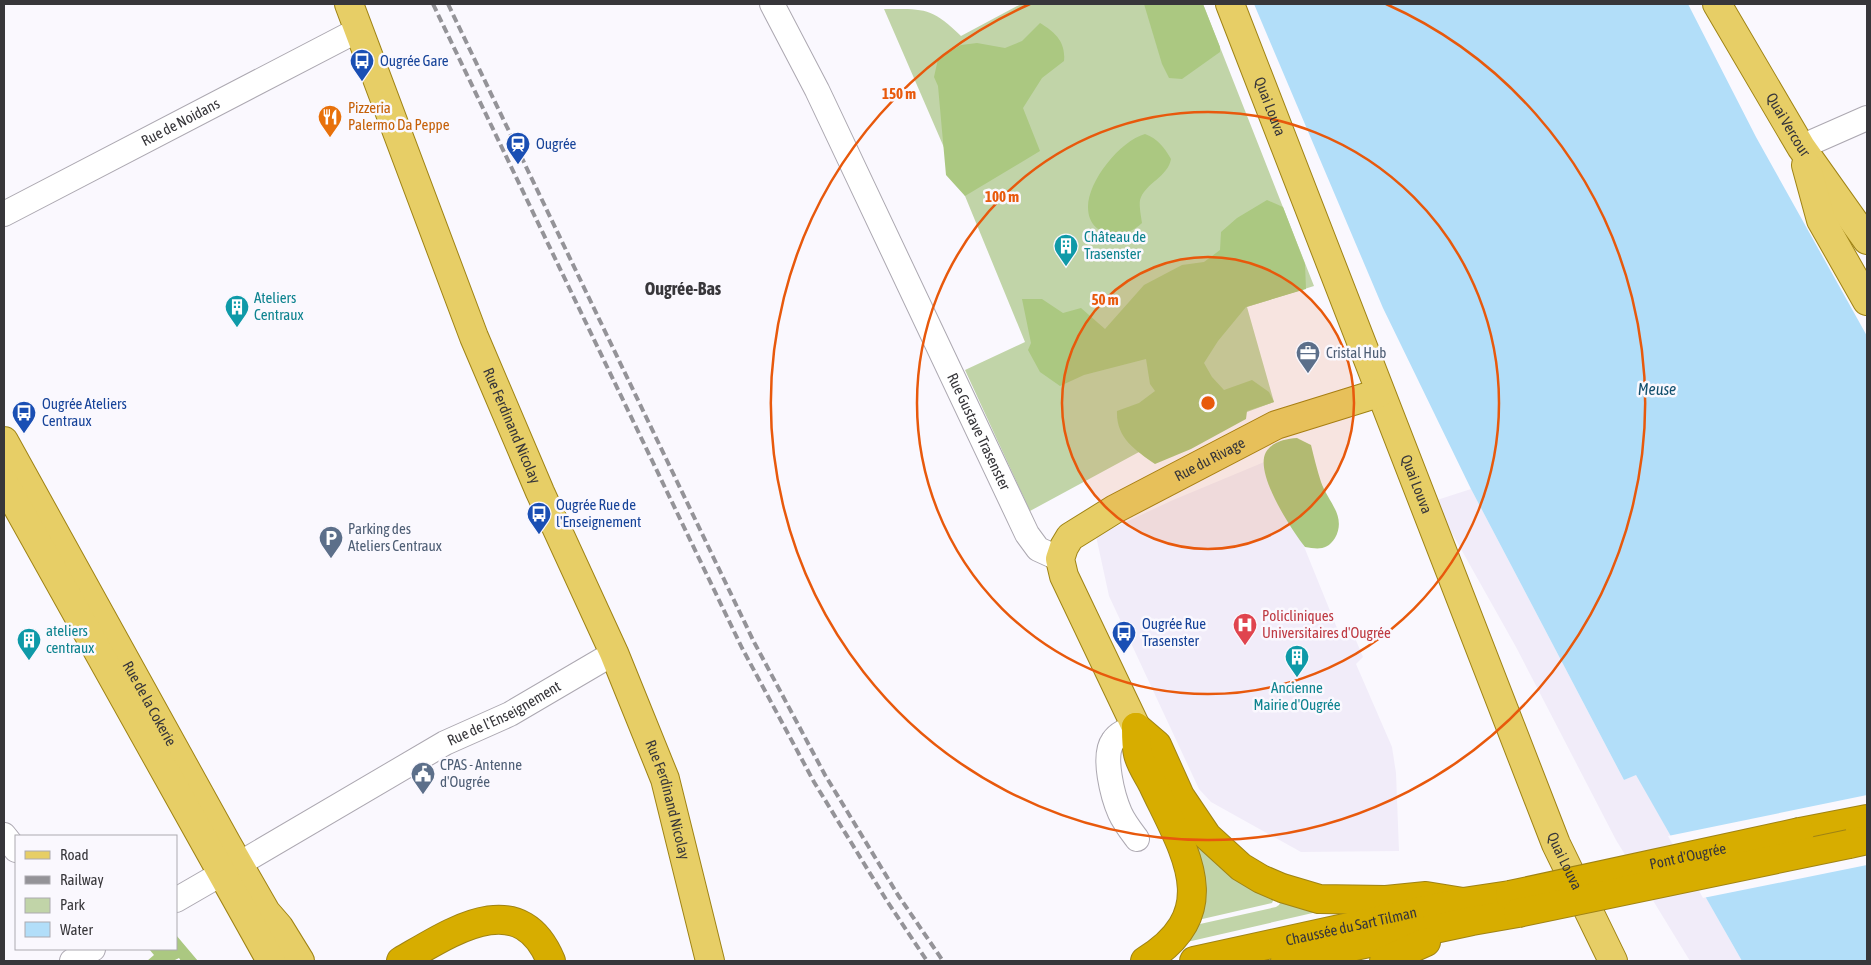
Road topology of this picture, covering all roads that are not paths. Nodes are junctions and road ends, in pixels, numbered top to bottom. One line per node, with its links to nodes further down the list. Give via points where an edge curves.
1 (350, 4): 5 (main road, Rue Ferdinand Nicolay)
2 (772, 4): 14 (street, Rue Gustave Trasenster, via 817,90 1027,534 1038,549)
3 (1230, 4): 11 (main road, Quai Louva)
4 (1717, 4): 7 (main road, Quai Vercour)
5 (358, 30): 8 (street, Rue de Noidans); 15 (main road, Rue Ferdinand Nicolay, via 474,337)
6 (1867, 118): 7 (street)
7 (1801, 147): 9 (main road, Quai Vercour); 10 (main road, via 1821,220)
8 (4, 214)
9 (1867, 240)
10 (1867, 301)
11 (1379, 393): 14 (main road, Rue du Rivage, via 1276,425 1226,450 1089,524 1070,537); 39 (main road, Quai Louva, via 1556,844)
12 (4, 441): 22 (main road, Rue de la Cokerie)
13 (4, 483): 22 (main road, Rue de la Cokerie)
14 (1060, 559): 16 (main road, via 1064,576)
15 (614, 654): 22 (street, Rue de l'Enseignement, via 510,714 445,743); 34 (main road, Rue Ferdinand Nicolay, via 665,779)
16 (1136, 727): 19 (street, via 1120,733 1108,751 1120,813); 25 (highway, via 1157,745 1180,796 1207,836 1241,868 1261,879 1319,899 1386,900 1426,896); 35 (highway, via 1138,754 1186,856 1193,888 1192,904 1180,930 1169,944)
17 (1867, 819): 24 (highway, Pont d'Ougrée, bridge)
18 (4, 835): 21 (street)
19 (1137, 839)
20 (1867, 840): 24 (highway, Pont d'Ougrée, bridge)
21 (15, 849)
22 (230, 869): 23 (street, Rue de l'Enseignement); 30 (main road, Rue de la Cokerie); 31 (main road, Rue de la Cokerie, via 279,927)
23 (178, 899)
24 (1514, 904): 25 (highway, Chaussée du Sart Tilman)
25 (1468, 912): 36 (highway, Chaussée du Sart Tilman); 37 (highway, Chaussée du Sart Tilman); 38 (highway)
26 (92, 950): 28 (street)
27 (95, 950): 29 (street)
28 (72, 961)
29 (105, 961)
30 (271, 961)
31 (300, 961)
32 (401, 961): 33 (highway, via 459,928 484,920 504,920 530,931 544,945)
33 (551, 961)
34 (710, 961)
35 (1145, 961)
36 (1194, 961)
37 (1285, 961)
38 (1384, 961)
39 (1612, 961)

